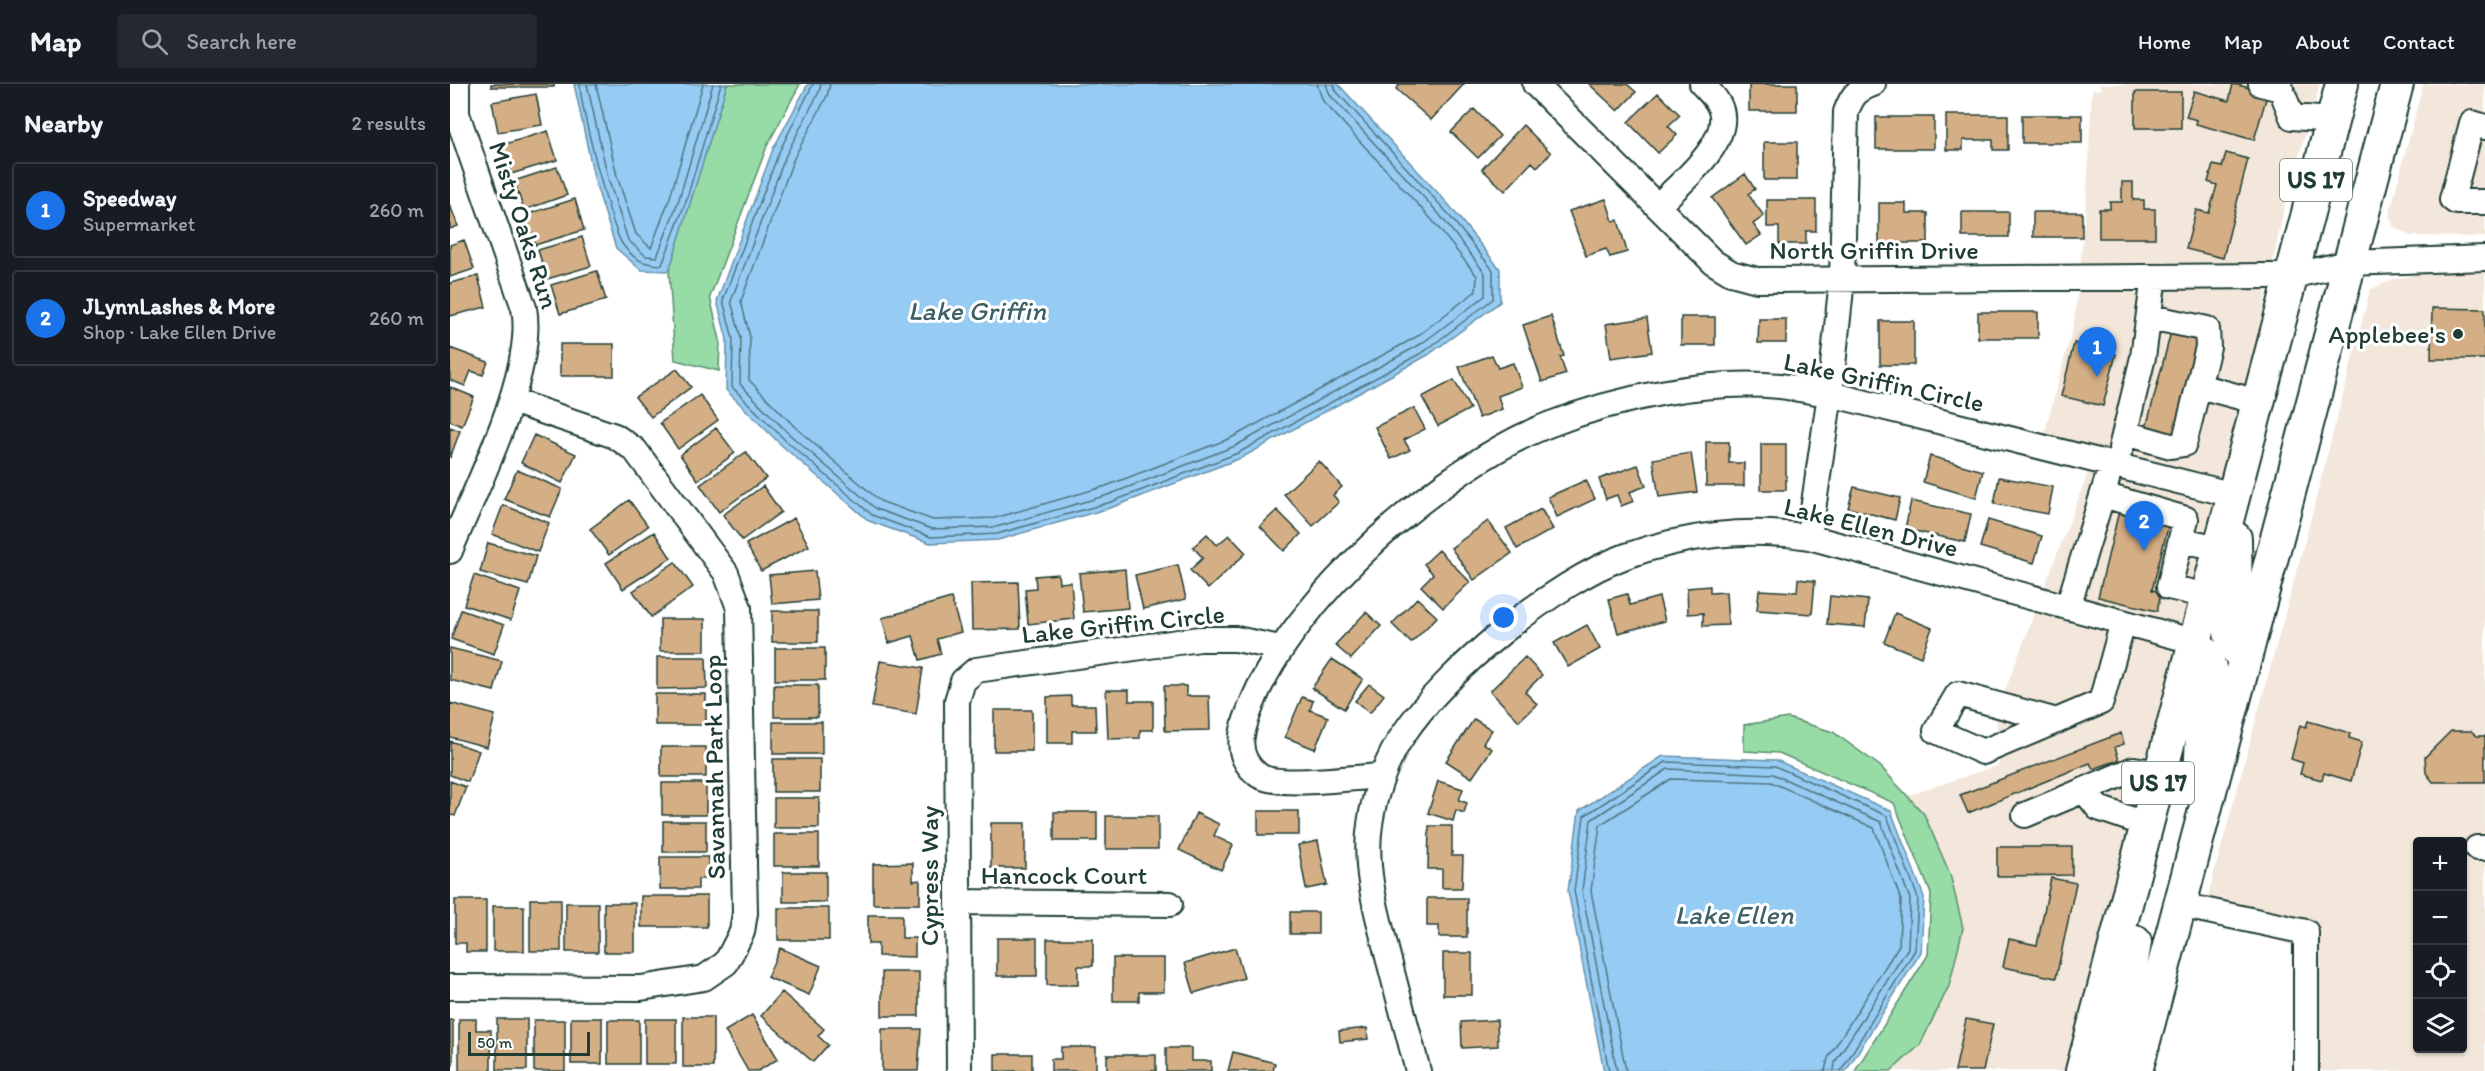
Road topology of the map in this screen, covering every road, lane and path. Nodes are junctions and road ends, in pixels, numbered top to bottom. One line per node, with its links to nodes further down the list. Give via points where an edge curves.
1 (457, 84): 20 (street, Misty Oaks Run, via 457,114 525,308 525,352)
2 (1535, 84): 11 (street, North Griffin Drive)
3 (1702, 84): 11 (street, via 1716,98 1723,113 1721,133 1713,147)
4 (2261, 84): 8 (street, via 2281,89 2292,117)
5 (2342, 84): 8 (main road, US 17)
6 (2397, 84): 13 (main road, US 17)
7 (1867, 86): 16 (street, via 1852,96 1846,112)
8 (2332, 120): 14 (main road, US 17)
9 (2485, 127): 10 (street, via 2472,123 2452,199)
10 (2485, 202)
11 (1659, 205): 16 (street, North Griffin Drive, via 1713,262 1731,273 1757,280)
12 (2485, 258): 13 (street, North Griffin Drive)
13 (2349, 263): 14 (street, North Griffin Drive); 35 (main road, US 17)
14 (2291, 276): 15 (street, North Griffin Drive); 21 (main road, US 17)
15 (2154, 277): 16 (street, North Griffin Drive); 17 (street)
16 (1842, 279): 19 (street)
17 (2150, 317): 18 (street, via 2207,329 2208,347); 22 (street)
18 (2199, 386): 21 (street); 22 (street, via 2184,444 2171,446)
19 (1830, 394): 23 (street, Lake Griffin Circle); 26 (street); 34 (street, Lake Griffin Circle, via 1778,386 1704,387 1595,407 1546,426 1496,450 1411,512 1317,599)
20 (512, 401): 29 (street, Misty Oaks Run); 48 (street, Savannah Park Loop, via 615,436 635,450 726,573 739,608 745,913 742,932 726,963 704,978 641,988)
21 (2258, 402): 25 (main road, US 17)
22 (2125, 433): 23 (street)
23 (2114, 465): 24 (street); 25 (street, Lake Griffin Circle)
24 (2103, 495): 27 (street, via 2186,519); 31 (street)
25 (2234, 495): 28 (main road, US 17); 35 (main road, via 2235,574 2229,633 2234,648)
26 (1809, 537): 31 (street, Lake Ellen Drive); 39 (street, Lake Ellen Drive, via 1771,531 1727,533 1627,555 1574,579 1466,663 1402,735)
27 (2181, 540): 28 (street); 30 (street, via 2169,587)
28 (2220, 548): 30 (main road, US 17)
29 (450, 551)
30 (2207, 596): 33 (main road, US 17)
31 (2068, 607): 32 (street, Lake Ellen Drive)
32 (2122, 622): 33 (street, Lake Ellen Drive); 37 (street, via 2101,702)
33 (2196, 642): 38 (main road, US 17); 43 (main road, via 2210,668 2202,735)
34 (1280, 648): 36 (street, Lake Griffin Circle, via 1236,639 1200,639 976,670); 39 (street, via 1241,733 1240,748 1245,761 1258,776 1278,782)
35 (2245, 659): 43 (main road, US 17)
36 (963, 681): 45 (street, Cypress Way, via 957,701)
37 (2057, 721)
38 (2161, 773): 40 (street, via 2134,769); 42 (main road, US 17)
39 (1382, 776): 50 (street, Lake Ellen Drive, via 1369,831 1369,870)
40 (2084, 790): 41 (street); 42 (street, via 2098,808)
41 (2025, 815)
42 (2148, 825): 44 (main road, US 17)
43 (2198, 833): 47 (main road, US 17)
44 (2134, 875): 51 (main road, US 17); 52 (main road, via 2138,926 2128,986)
45 (958, 902): 46 (street, Hancock Court); 49 (street, Cypress Way)
46 (1170, 904)
47 (2180, 905): 53 (main road, US 17); 54 (street, via 2306,932)
48 (450, 987)
49 (959, 1071)
50 (1418, 1071)
51 (2082, 1071)
52 (2106, 1071)
53 (2136, 1071)
54 (2306, 1071)

